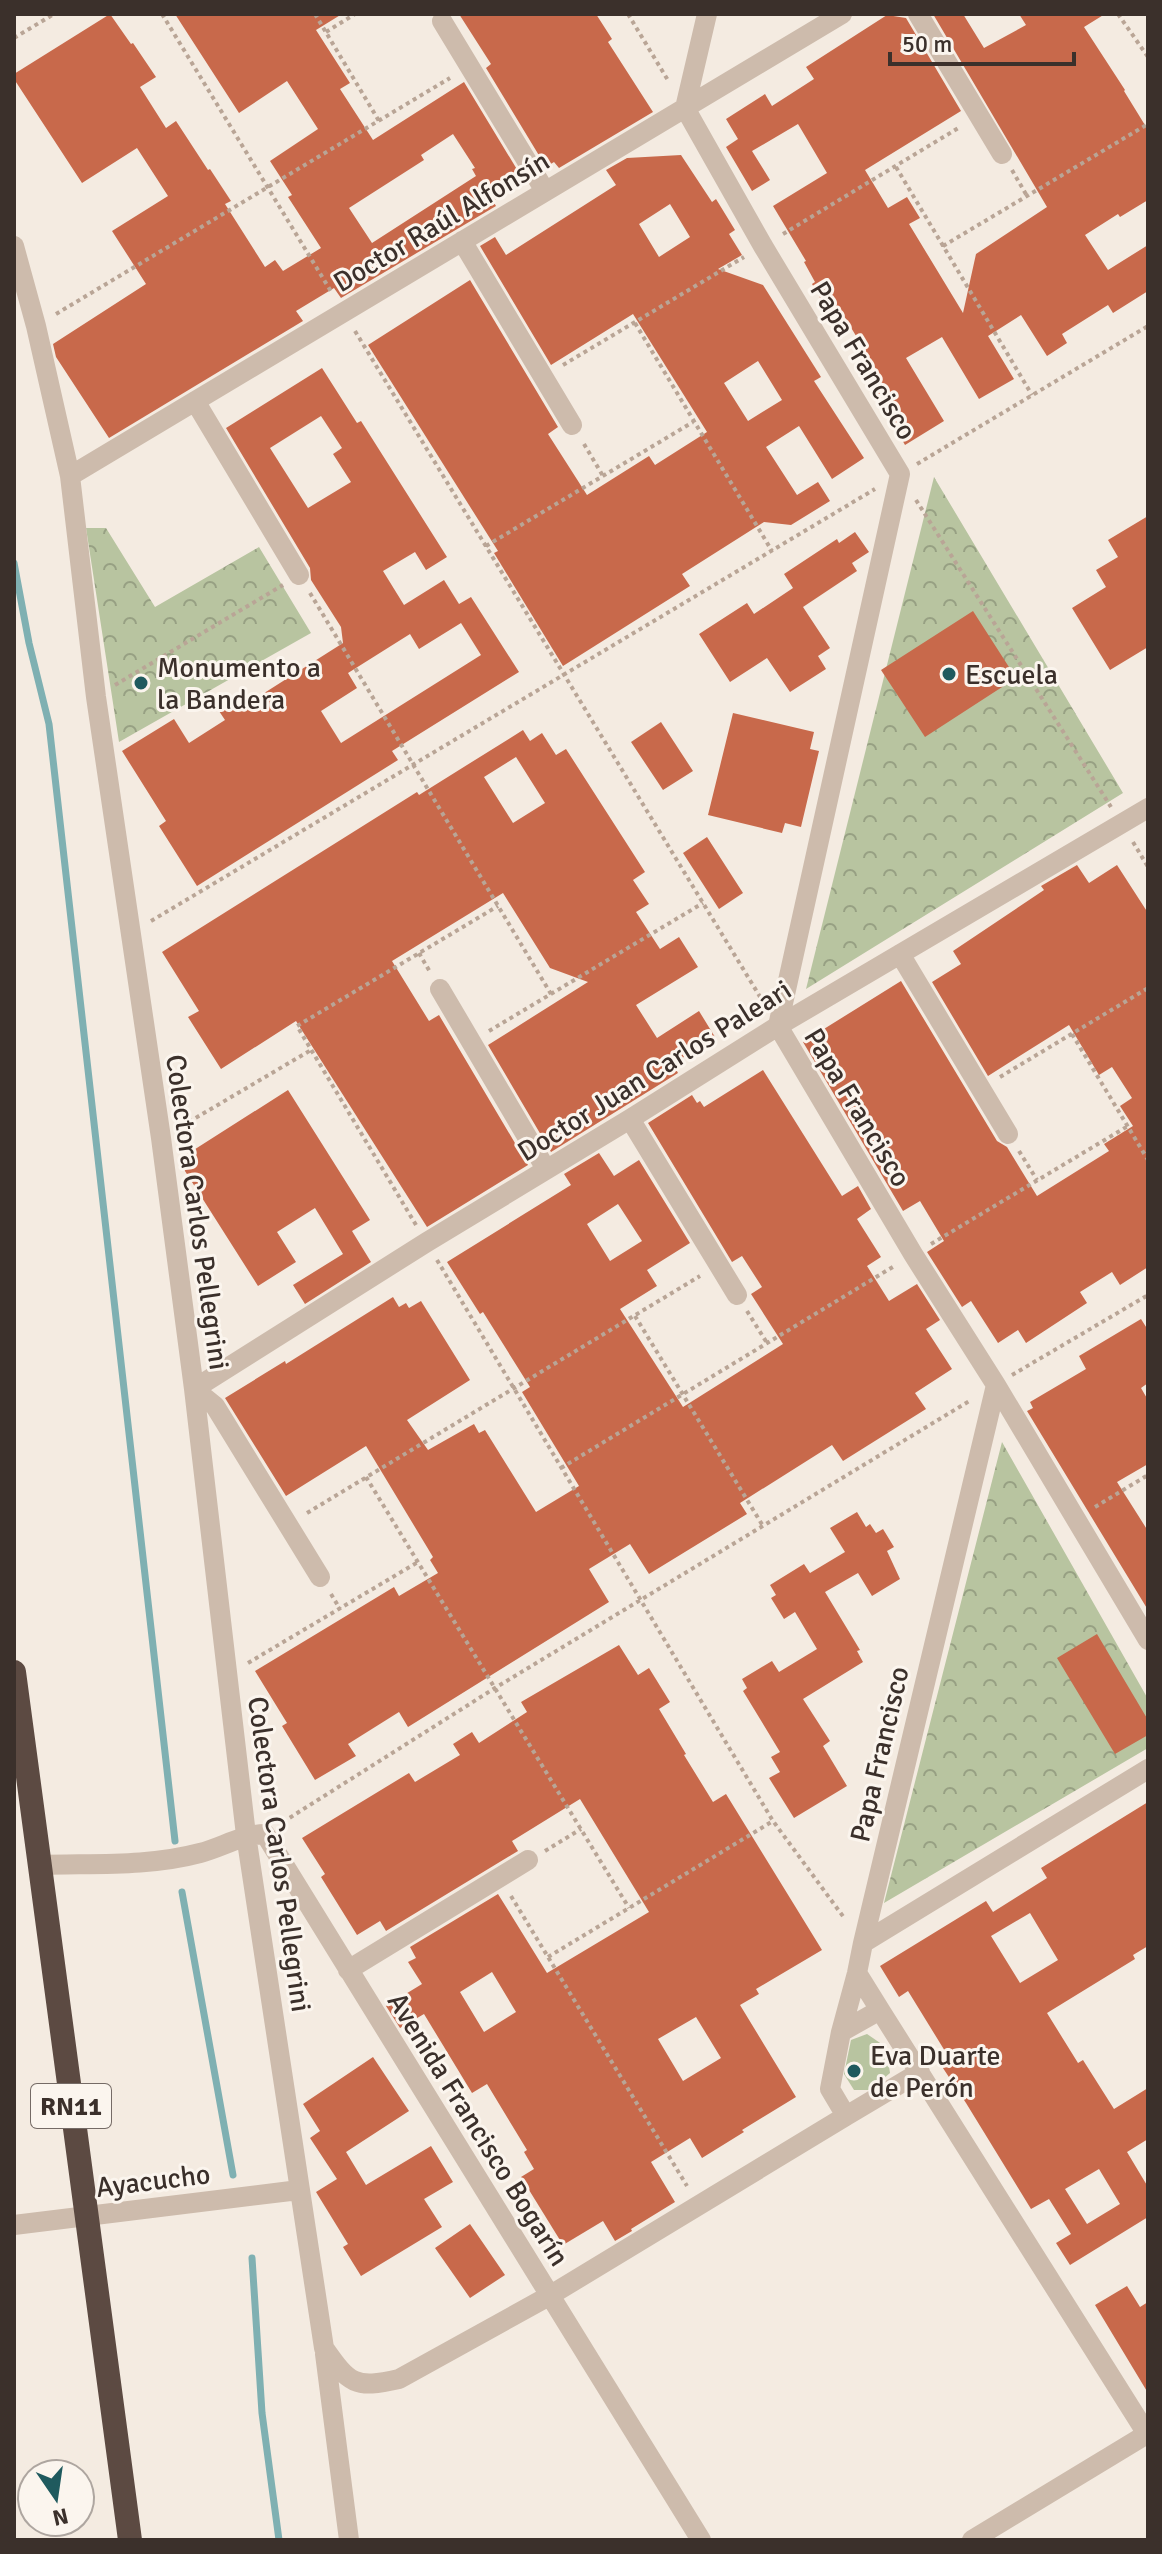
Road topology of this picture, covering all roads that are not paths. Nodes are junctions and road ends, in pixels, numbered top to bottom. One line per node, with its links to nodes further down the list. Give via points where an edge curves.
1 (707, 14): 5 (street)
2 (842, 14): 5 (street, Doctor Raúl Alfonsín)
3 (918, 14): 6 (street)
4 (442, 21): 7 (street)
5 (685, 108): 7 (street, Doctor Raúl Alfonsín); 17 (street, Papa Francisco, via 900,474)
6 (1002, 154)
7 (545, 191): 8 (street, Doctor Raúl Alfonsín)
8 (462, 241): 10 (street, Doctor Raúl Alfonsín); 11 (street)
9 (14, 246): 12 (street, Colectora Carlos Pellegrini)
10 (195, 401): 12 (street, Doctor Raúl Alfonsín); 13 (street)
11 (572, 425)
12 (70, 476): 23 (street, Colectora Carlos Pellegrini)
13 (299, 575)
14 (1148, 808): 15 (street, Doctor Juan Carlos Paleari)
15 (900, 954): 17 (street, Doctor Juan Carlos Paleari); 19 (street)
16 (440, 989): 20 (street)
17 (778, 1026): 18 (street, Doctor Juan Carlos Paleari); 22 (street, Papa Francisco)
18 (630, 1119): 20 (street, Doctor Juan Carlos Paleari); 21 (street)
19 (1008, 1134)
20 (546, 1169): 23 (street, Doctor Juan Carlos Paleari)
21 (737, 1295)
22 (996, 1385): 25 (street); 31 (street, Papa Francisco)
23 (194, 1389): 24 (street, via 215,1406); 28 (street, Colectora Carlos Pellegrini, via 227,1675)
24 (320, 1577)
25 (1148, 1640)
26 (14, 1672): 30 (highway, RN11)
27 (1148, 1769): 31 (street)
28 (256, 1834): 30 (street, via 200,1853 151,1861); 32 (street, Avenida Francisco Bogarín); 38 (street, Colectora Carlos Pellegrini)
29 (528, 1860): 32 (street)
30 (39, 1865): 39 (highway, RN11)
31 (863, 1943): 33 (street, Papa Francisco)
32 (348, 1970): 41 (street, Avenida Francisco Bogarín)
33 (857, 1973): 34 (street); 35 (street, Papa Francisco)
34 (880, 2010): 35 (street); 36 (street)
35 (841, 2032): 37 (street, Papa Francisco, via 830,2089)
36 (920, 2072): 37 (street, Avenida Francisco Bogarín); 43 (street)
37 (846, 2116): 41 (street, Avenida Francisco Bogarín)
38 (299, 2190): 39 (street, Ayacucho); 42 (street, Colectora Carlos Pellegrini)
39 (86, 2217): 40 (street, Ayacucho); 44 (highway, RN11)
40 (14, 2225)
41 (549, 2296): 42 (street, via 389,2382 355,2383); 46 (street)
42 (324, 2348): 45 (street, Colectora Carlos Pellegrini)
43 (1147, 2434): 47 (street)
44 (130, 2540)
45 (349, 2540)
46 (701, 2540)
47 (972, 2540)

